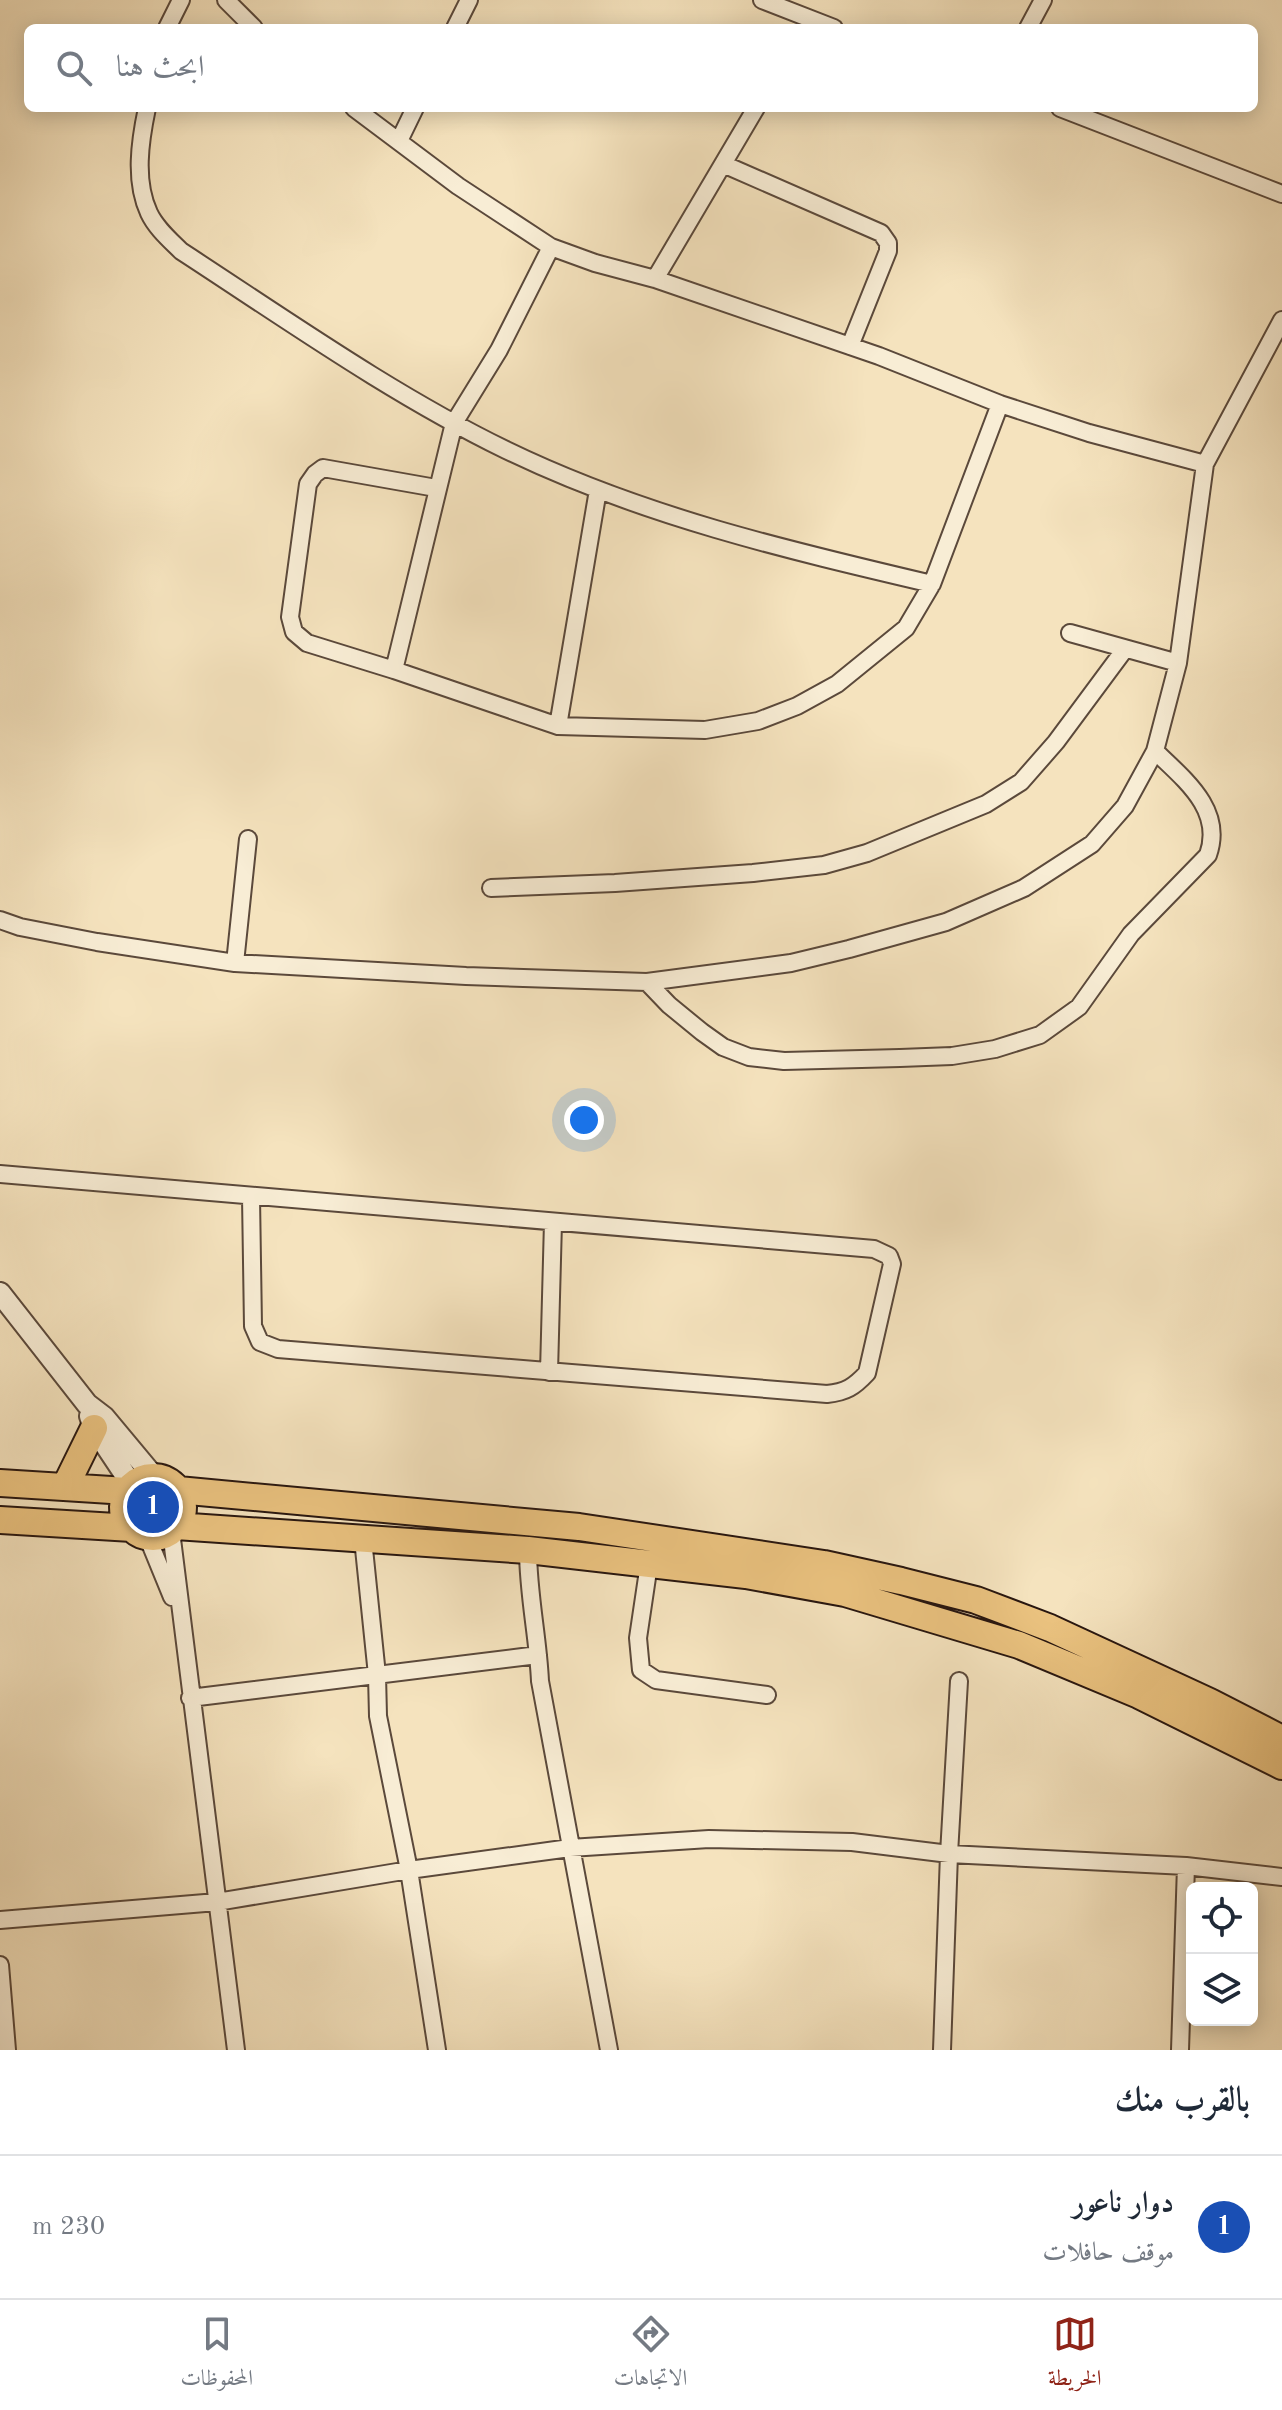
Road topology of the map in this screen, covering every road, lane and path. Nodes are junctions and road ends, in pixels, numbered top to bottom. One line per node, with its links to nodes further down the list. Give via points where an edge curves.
1 (181, 0): 6 (street)
2 (226, 0): 7 (street)
3 (469, 0): 8 (street)
4 (762, 0): 9 (street)
5 (1043, 0): 10 (street)
6 (169, 24)
7 (250, 24)
8 (457, 24)
9 (806, 24)
10 (1030, 24)
11 (146, 112): 24 (street, via 140,178 149,213 162,232 194,260)
12 (359, 112): 16 (street)
13 (413, 112): 16 (street)
14 (754, 112): 17 (street)
15 (1070, 112): 18 (street)
16 (399, 141): 19 (street)
17 (723, 164): 20 (street); 22 (street, via 881,233 888,243)
18 (1282, 194)
19 (551, 247): 20 (street); 24 (street, via 499,350)
20 (655, 279): 22 (street)
21 (1282, 320): 25 (street)
22 (850, 346): 23 (street)
23 (1000, 404): 25 (street); 28 (street)
24 (454, 423): 26 (street); 27 (street)
25 (1205, 464): 31 (street)
26 (436, 488): 32 (street); 32 (street, via 323,468 308,484 290,617 294,632 307,643)
27 (598, 490): 28 (street, via 768,546); 33 (street)
28 (932, 584): 33 (street, via 906,628 837,684 758,721 705,730)
29 (1070, 633): 30 (street)
30 (1125, 649): 31 (street); 36 (street, via 1021,782 986,804 867,853 824,865 753,873)
31 (1178, 663): 34 (street)
32 (394, 670): 33 (street)
33 (558, 726)
34 (1155, 751): 39 (street, via 1125,806 1092,844 1024,888 946,922 849,949 777,965); 39 (street, via 1191,785 1206,808 1213,826 1208,855 1131,934 1079,1007 1040,1035 952,1056 784,1061 749,1057 702,1032)
35 (248, 839): 38 (street)
36 (491, 888)
37 (0, 920): 38 (street, via 97,942)
38 (235, 963): 39 (street)
39 (647, 982)
40 (0, 1174): 41 (street)
41 (251, 1197): 42 (street); 44 (street, via 253,1326 260,1342 278,1349)
42 (553, 1222): 44 (street); 44 (street, via 874,1249 889,1256 892,1264 867,1373 843,1392)
43 (0, 1293): 45 (street)
44 (549, 1372)
45 (90, 1416): 47 (street); 48 (main road)
46 (0, 1483): 48 (main road)
47 (138, 1484): 48 (main road); 49 (main road, via 167,1480); 51 (main road, via 123,1504 125,1517)
48 (65, 1487)
49 (178, 1490): 51 (main road, via 183,1509); 61 (main road, via 579,1527 824,1564 901,1581 976,1600 1050,1628)
50 (0, 1520): 51 (main road)
51 (156, 1531): 52 (main road); 55 (street); 55 (street)
52 (363, 1539): 53 (main road); 57 (street)
53 (528, 1550): 54 (main road); 56 (street)
54 (649, 1564): 59 (street, via 638,1638 641,1670 656,1680); 62 (main road, via 845,1593 1019,1645 1139,1695)
55 (179, 1614): 60 (street)
56 (538, 1655): 57 (street); 63 (street)
57 (377, 1675): 60 (street); 66 (street, via 378,1716)
58 (959, 1681): 64 (street)
59 (767, 1695)
60 (190, 1698): 68 (street)
61 (1282, 1739)
62 (1282, 1766)
63 (570, 1848): 64 (street, via 767,1838 884,1844); 66 (street); 74 (street)
64 (949, 1854): 65 (street); 75 (street)
65 (1186, 1866): 67 (street); 76 (street)
66 (409, 1870): 68 (street); 73 (street)
67 (1282, 1877)
68 (217, 1902): 69 (street); 72 (street)
69 (0, 1920)
70 (0, 1965): 71 (street)
71 (7, 2050)
72 (236, 2050)
73 (437, 2050)
74 (609, 2050)
75 (942, 2050)
76 (1180, 2050)

